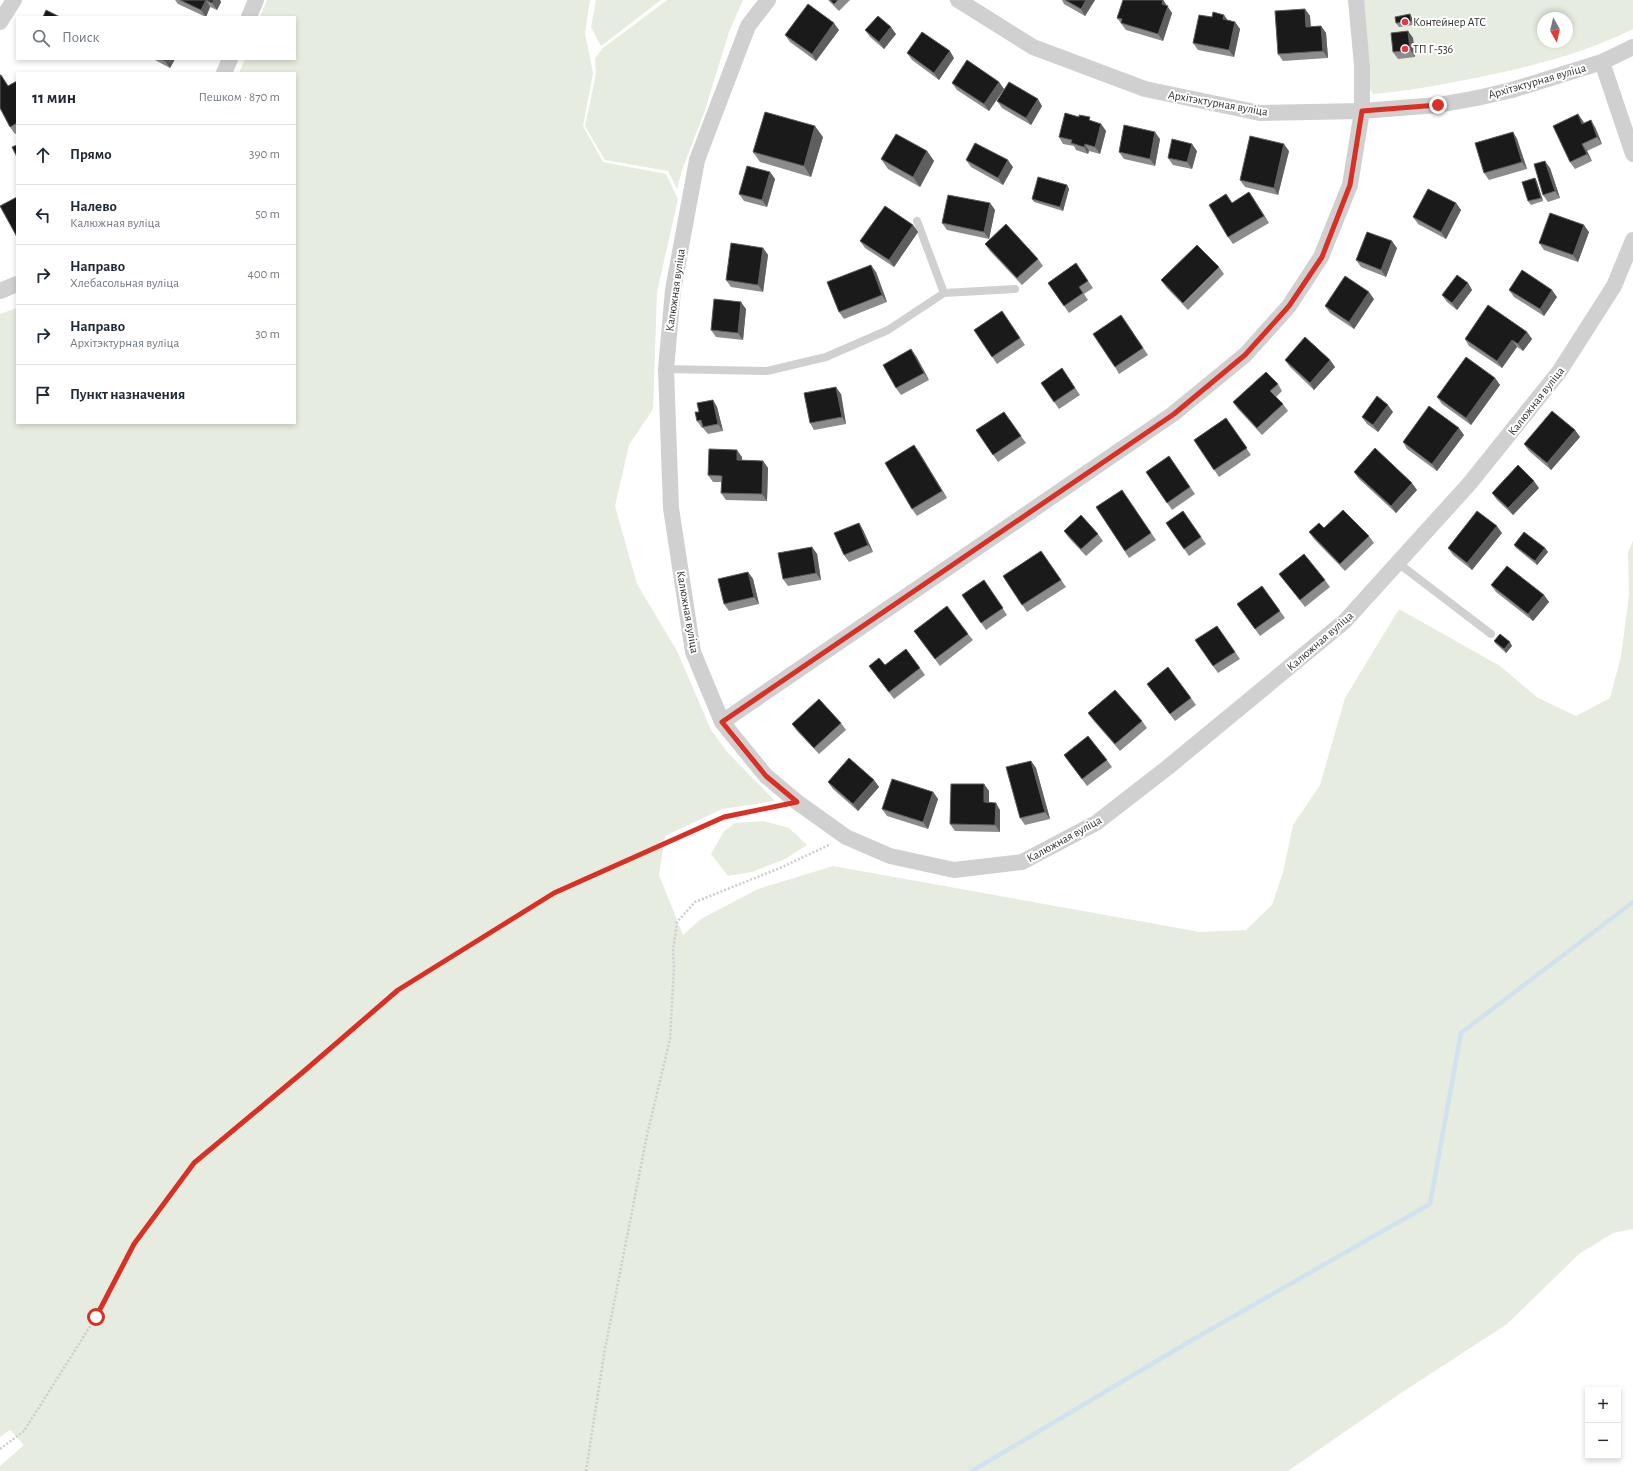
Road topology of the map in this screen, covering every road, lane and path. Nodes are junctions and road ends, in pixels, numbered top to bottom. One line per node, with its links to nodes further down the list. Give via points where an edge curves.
1 (14, 0): 7 (street)
2 (256, 0): 6 (street)
3 (768, 0): 20 (street, Калюжная вуліца, via 748,26 696,160 673,290)
4 (958, 0): 12 (street, Архітэктурная вуліца, via 1033,47 1145,89 1260,113)
5 (1356, 0): 12 (street, via 1362,66)
6 (248, 16)
7 (0, 22)
8 (1633, 47): 10 (street, Архітэктурная вуліца)
9 (230, 60): 11 (street)
10 (1602, 62): 12 (street, Архітэктурная вуліца, via 1477,98 1438,105); 13 (street)
11 (224, 72)
12 (1362, 111): 23 (street, via 1350,185 1322,257 1289,306 1245,355 1174,414)
13 (1633, 154)
14 (917, 221): 19 (lane)
15 (1633, 240): 21 (street, Калюжная вуліца, via 1614,286 1560,372 1470,483)
16 (16, 284): 18 (street)
17 (1015, 289): 19 (lane)
18 (0, 291)
19 (944, 293): 20 (lane, via 888,330 826,357 768,371)
20 (666, 370): 23 (street, Калюжная вуліца, via 671,508 693,652)
21 (1398, 563): 22 (lane); 25 (street, Калюжная вуліца, via 1345,621 1167,768 1096,823 1022,862 954,870 890,856)
22 (1492, 634)
23 (722, 722): 24 (street, Калюжная вуліца, via 766,776)
24 (797, 802): 25 (street, Калюжная вуліца); 26 (path, via 724,817 554,893 398,990 194,1163 134,1244 96,1317 24,1431)
25 (846, 837): 27 (path, via 780,868 695,902 677,922 670,1039 647,1135 605,1349)
26 (0, 1449)
27 (586, 1471)

